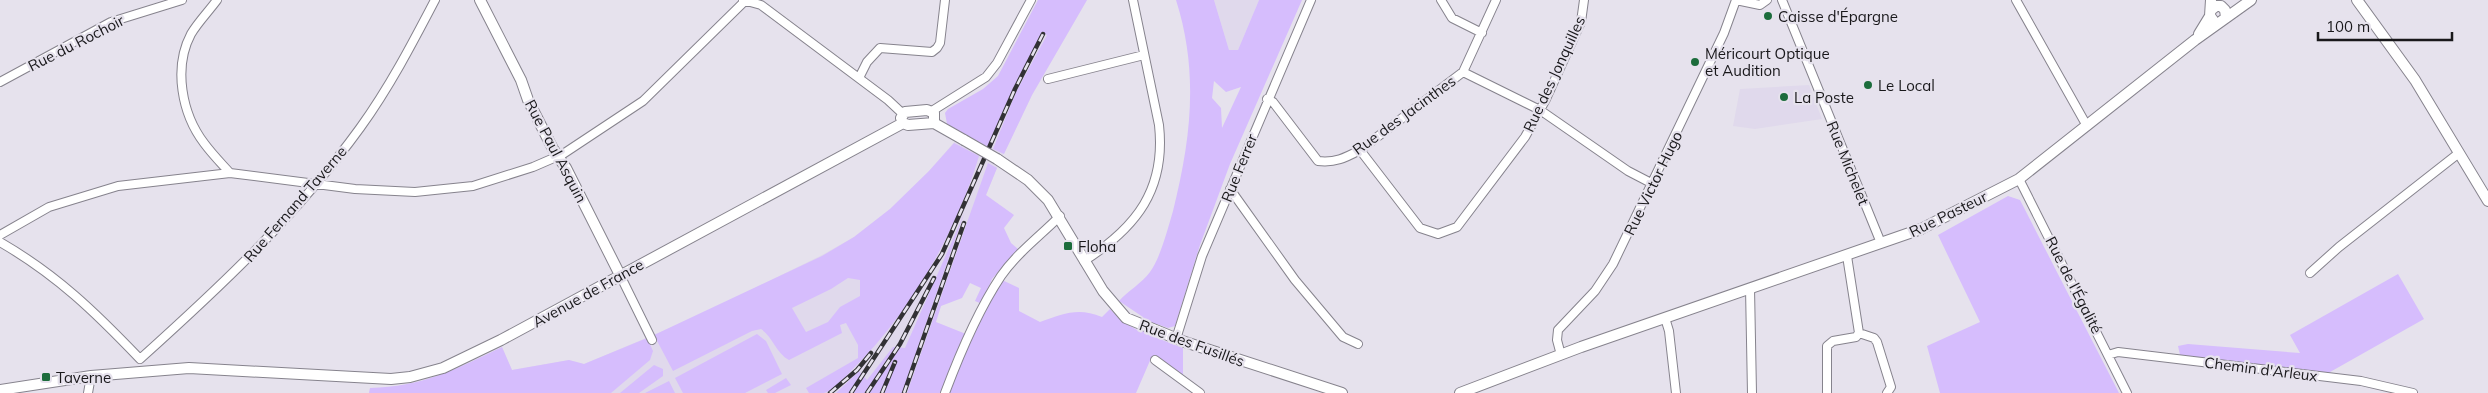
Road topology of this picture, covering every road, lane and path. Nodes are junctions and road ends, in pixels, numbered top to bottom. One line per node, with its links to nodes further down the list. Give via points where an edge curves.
1 (182, 0): 28 (street, Rue du Rochoir, via 111,22)
2 (217, 0): 38 (street, via 191,34 182,62 181,83 187,109 203,142)
3 (435, 0): 40 (street, Rue Fernand Taverne, via 384,93)
4 (480, 0): 37 (street, Rue Paul Asquin)
5 (742, 0): 6 (street)
6 (746, 0): 26 (street, via 761,5); 37 (street, via 643,101)
7 (944, 0): 26 (street, via 937,48 932,52 880,48 867,62)
8 (1031, 0): 31 (street, via 997,63 980,82)
9 (1133, 0): 24 (street)
10 (1311, 0): 29 (street, Rue Ferrer)
11 (1441, 0): 22 (street, via 1452,18)
12 (1496, 0): 22 (street, Rue des Jacinthes)
13 (1584, 0): 30 (street, Rue des Jonquilles, via 1582,22)
14 (1736, 0): 15 (street, via 1760,5); 41 (street, Rue Victor Hugo, via 1724,33)
15 (1767, 0)
16 (1782, 0): 47 (street, Rue Michelet)
17 (2016, 0): 34 (street)
18 (2357, 0): 36 (street, via 2415,80)
19 (2249, 1): 21 (street)
20 (2211, 9): 21 (street, via 2216,6); 21 (street, via 2214,21); 23 (street, Rue Pasteur)
21 (2222, 11): 23 (street, Rue Pasteur)
22 (1482, 33): 25 (street, Rue des Jacinthes)
23 (2195, 40): 34 (street, Rue Pasteur)
24 (1144, 55): 27 (street); 49 (street, via 1161,145 1157,180 1130,222)
25 (1463, 72): 30 (street); 35 (street, Rue des Jacinthes)
26 (859, 78): 32 (street, via 898,108)
27 (1048, 79)
28 (0, 82)
29 (1267, 99): 35 (street, Rue des Jacinthes, via 1273,102 1318,161 1330,163); 42 (street, Rue Ferrer)
30 (1540, 110): 35 (street, Rue des Jonquilles, via 1525,137 1457,227 1438,234 1420,228); 41 (street, via 1628,171)
31 (932, 111): 32 (street, via 908,111); 33 (street)
32 (903, 118): 33 (street, via 908,125); 51 (street, Avenue de France)
33 (934, 123): 44 (street, Rue des Fusillés, bridge, via 997,159 1037,187)
34 (2087, 126): 39 (street, Rue Pasteur)
35 (1360, 150)
36 (2459, 153): 43 (street); 50 (street)
37 (558, 156): 40 (street, via 474,186 385,192); 51 (street, Rue Paul Asquin)
38 (230, 172): 40 (street); 45 (street, via 118,186 49,207)
39 (2019, 179): 47 (street, Rue Pasteur, via 1948,217); 59 (street, Rue de l'Égalité)
40 (317, 184): 60 (street, Rue Fernand Taverne, via 263,244)
41 (1653, 184): 58 (street, Rue Victor Hugo, via 1604,278 1558,330)
42 (1230, 189): 55 (street, Rue Ferrer, via 1202,256); 57 (street, via 1296,280 1344,337)
43 (2488, 201)
44 (1060, 216): 49 (street, Rue des Fusillés); 66 (street, via 1001,276 958,359)
45 (0, 235)
46 (0, 242): 60 (street, via 46,270 69,289)
47 (1881, 244): 48 (street, Rue Pasteur)
48 (1847, 256): 52 (street, Rue Pasteur); 54 (street)
49 (1084, 261): 55 (street, Rue des Fusillés, via 1122,315)
50 (2310, 273)
51 (620, 275): 56 (street); 62 (street, Avenue de France, via 501,340 443,368 418,375 391,379 189,368)
52 (1750, 288): 53 (street, Rue Pasteur); 71 (street)
53 (1665, 318): 58 (street, Rue Pasteur); 70 (street)
54 (1859, 333): 72 (street, via 1856,337 1832,341 1827,346); 73 (street, via 1877,342 1891,387)
55 (1176, 339): 68 (street, Rue des Fusillés)
56 (652, 340)
57 (1358, 344)
58 (1561, 355): 69 (street, Rue Pasteur)
59 (2108, 355): 74 (street, Rue de l'Égalité); 75 (street, Chemin d'Arleux, via 2118,352 2361,381)
60 (140, 359): 62 (street)
61 (1155, 360): 67 (street)
62 (140, 372): 63 (street, Avenue de France)
63 (92, 376): 64 (street, Avenue de France); 65 (street)
64 (0, 390)
65 (88, 393)
66 (945, 393)
67 (1200, 393)
68 (1342, 393)
69 (1460, 393)
70 (1676, 393)
71 (1752, 393)
72 (1826, 393)
73 (1887, 393)
74 (2127, 393)
75 (2414, 393)

